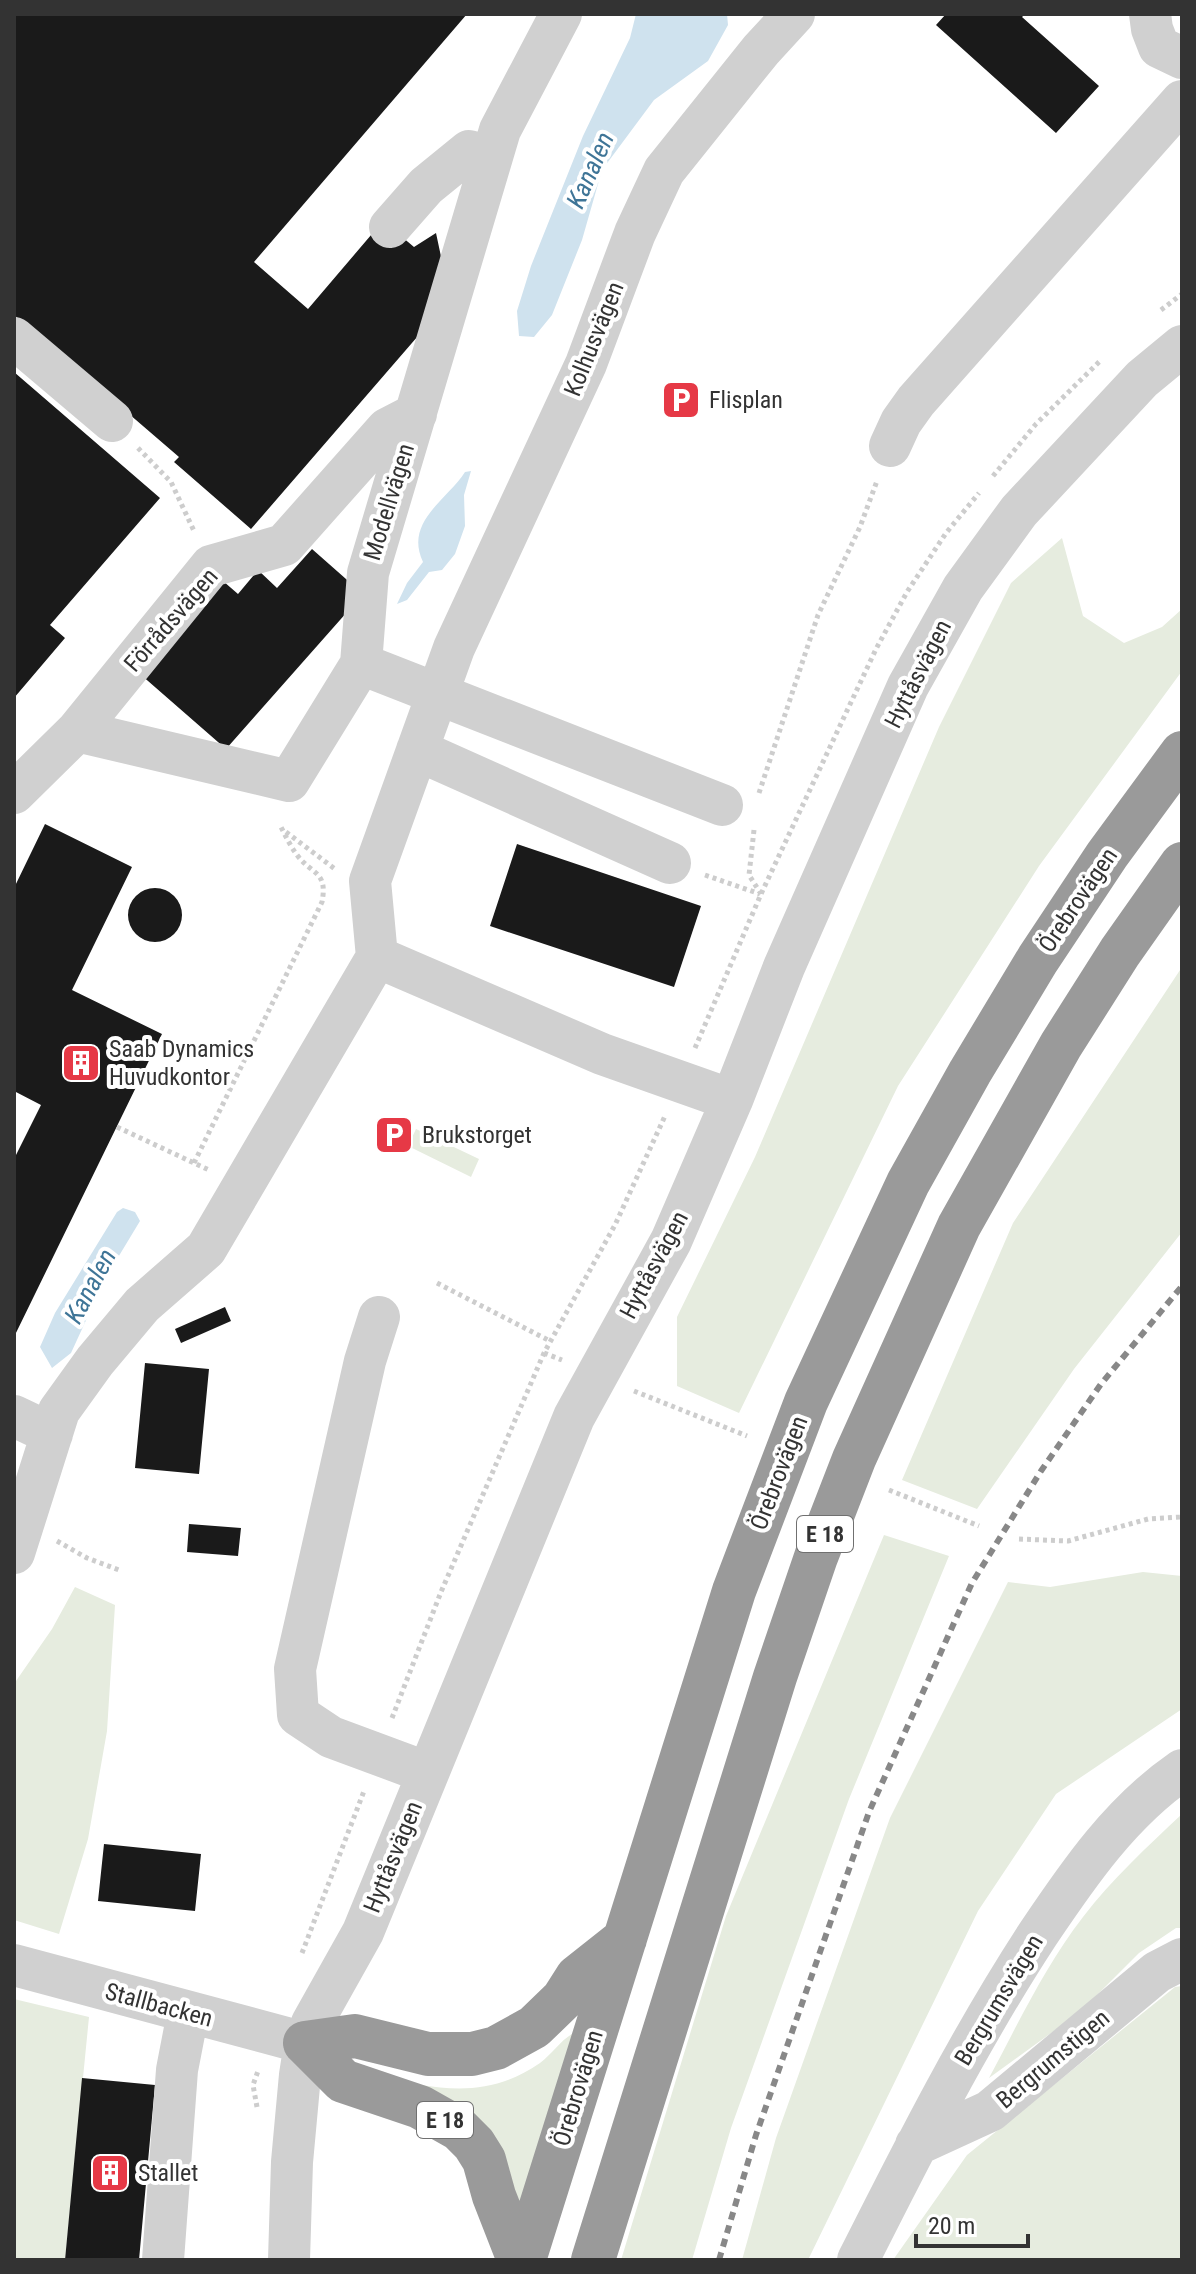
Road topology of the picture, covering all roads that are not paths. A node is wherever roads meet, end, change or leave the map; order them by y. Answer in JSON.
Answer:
{"nodes":[{"id":1,"x":561,"y":14,"type":"edge"},
{"id":2,"x":794,"y":14,"type":"edge"},
{"id":3,"x":1150,"y":14,"type":"edge"},
{"id":4,"x":1182,"y":58,"type":"edge"},
{"id":5,"x":1182,"y":101,"type":"edge"},
{"id":6,"x":492,"y":157,"type":"junction"},
{"id":7,"x":390,"y":227,"type":"dead end"},
{"id":8,"x":14,"y":338,"type":"edge"},
{"id":9,"x":1182,"y":346,"type":"edge"},
{"id":10,"x":416,"y":414,"type":"junction"},
{"id":11,"x":112,"y":421,"type":"dead end"},
{"id":12,"x":890,"y":446,"type":"road end"},
{"id":13,"x":361,"y":664,"type":"junction"},
{"id":14,"x":436,"y":693,"type":"junction"},
{"id":15,"x":77,"y":731,"type":"junction"},
{"id":16,"x":417,"y":750,"type":"junction"},
{"id":17,"x":1182,"y":753,"type":"edge"},
{"id":18,"x":14,"y":793,"type":"edge"},
{"id":19,"x":744,"y":811,"type":"road end"},
{"id":20,"x":670,"y":863,"type":"road end"},
{"id":21,"x":1182,"y":864,"type":"edge"},
{"id":22,"x":377,"y":957,"type":"junction"},
{"id":23,"x":732,"y":1100,"type":"junction"},
{"id":24,"x":379,"y":1317,"type":"dead end"},
{"id":25,"x":14,"y":1416,"type":"edge"},
{"id":26,"x":56,"y":1423,"type":"junction"},
{"id":27,"x":14,"y":1553,"type":"edge"},
{"id":28,"x":1182,"y":1770,"type":"edge"},
{"id":29,"x":428,"y":1773,"type":"junction"},
{"id":30,"x":625,"y":1939,"type":"junction"},
{"id":31,"x":1182,"y":1959,"type":"edge"},
{"id":32,"x":14,"y":1965,"type":"edge"},
{"id":33,"x":188,"y":2013,"type":"junction"},
{"id":34,"x":288,"y":2039,"type":"junction"},
{"id":35,"x":916,"y":2145,"type":"junction"},
{"id":36,"x":163,"y":2260,"type":"edge"},
{"id":37,"x":289,"y":2260,"type":"edge"},
{"id":38,"x":521,"y":2260,"type":"edge"},
{"id":39,"x":593,"y":2260,"type":"edge"},
{"id":40,"x":858,"y":2260,"type":"edge"}],
"edges":[{"from":1,"to":6,"type":"street","name":"Modellvägen"},
{"from":2,"to":14,"type":"street","name":"Kolhusvägen"},
{"from":3,"to":4,"type":"street"},
{"from":5,"to":12,"type":"street"},
{"from":6,"to":7,"type":"street"},
{"from":6,"to":10,"type":"street","name":"Modellvägen"},
{"from":8,"to":11,"type":"street"},
{"from":9,"to":23,"type":"street","name":"Hyttåsvägen"},
{"from":10,"to":13,"type":"street","name":"Modellvägen"},
{"from":10,"to":15,"type":"street","name":"Förrådsvägen"},
{"from":13,"to":14,"type":"street"},
{"from":13,"to":15,"type":"street","name":"Modellvägen"},
{"from":14,"to":16,"type":"street","name":"Kolhusvägen"},
{"from":14,"to":19,"type":"street"},
{"from":15,"to":18,"type":"street","name":"Förrådsvägen"},
{"from":16,"to":20,"type":"street"},
{"from":16,"to":22,"type":"street","name":"Kolhusvägen"},
{"from":17,"to":30,"type":"highway","name":"Örebrovägen","number":"E 18"},
{"from":21,"to":39,"type":"highway","number":"E 18"},
{"from":22,"to":23,"type":"street"},
{"from":22,"to":26,"type":"street"},
{"from":23,"to":29,"type":"street","name":"Hyttåsvägen"},
{"from":24,"to":29,"type":"street"},
{"from":25,"to":26,"type":"street"},
{"from":26,"to":27,"type":"street"},
{"from":28,"to":35,"type":"street","name":"Bergrumsvägen"},
{"from":29,"to":34,"type":"street","name":"Hyttåsvägen"},
{"from":30,"to":34,"type":"highway"},
{"from":30,"to":38,"type":"highway","name":"Örebrovägen","number":"E 18"},
{"from":31,"to":35,"type":"street","name":"Bergrumstigen"},
{"from":32,"to":33,"type":"street","name":"Stallbacken"},
{"from":33,"to":34,"type":"street","name":"Stallbacken"},
{"from":33,"to":36,"type":"street"},
{"from":34,"to":37,"type":"street","name":"Hyttåsvägen"},
{"from":34,"to":38,"type":"highway","number":"E 18"},
{"from":35,"to":40,"type":"street","name":"Bergrumsvägen"}]}
